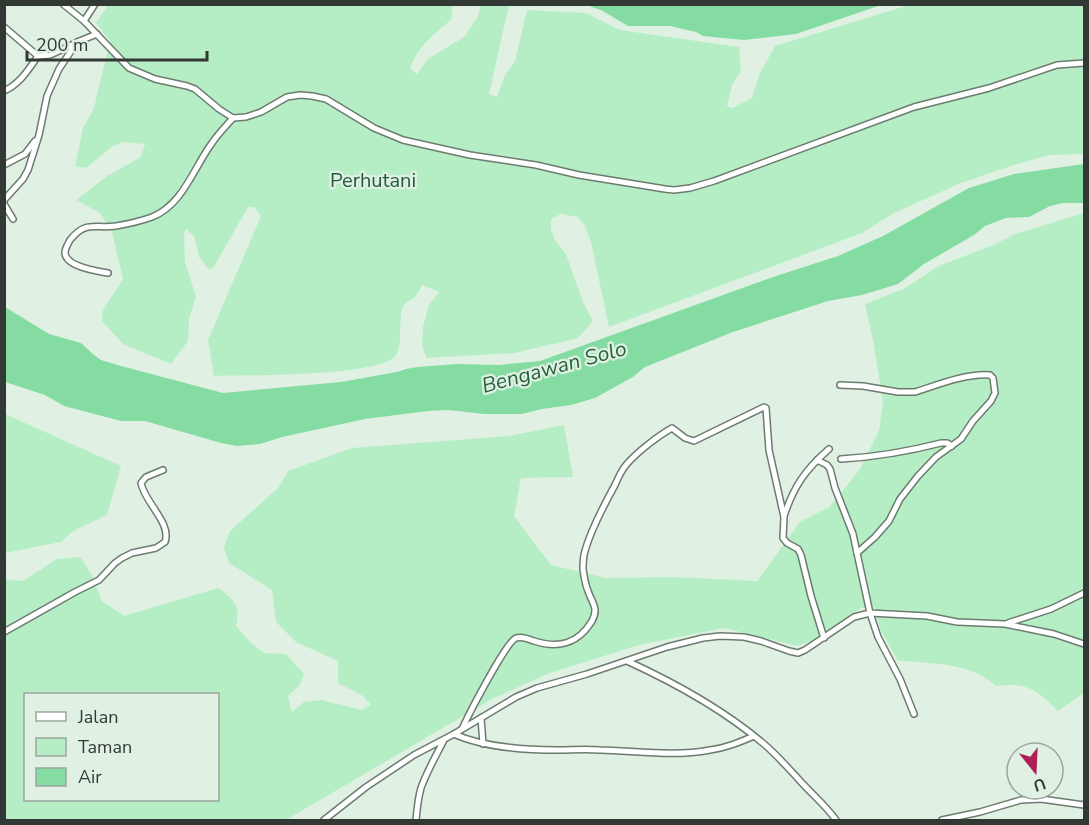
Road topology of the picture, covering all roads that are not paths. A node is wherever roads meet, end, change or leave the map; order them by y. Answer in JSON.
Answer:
{"nodes":[{"id":1,"x":63,"y":4,"type":"edge"},
{"id":2,"x":95,"y":4,"type":"edge"},
{"id":3,"x":84,"y":21,"type":"junction"},
{"id":4,"x":4,"y":27,"type":"edge"},
{"id":5,"x":97,"y":34,"type":"junction"},
{"id":6,"x":77,"y":42,"type":"junction"},
{"id":7,"x":38,"y":56,"type":"junction"},
{"id":8,"x":1084,"y":63,"type":"edge"},
{"id":9,"x":4,"y":91,"type":"edge"},
{"id":10,"x":233,"y":118,"type":"junction"},
{"id":11,"x":39,"y":135,"type":"junction"},
{"id":12,"x":4,"y":165,"type":"edge"},
{"id":13,"x":4,"y":202,"type":"edge"},
{"id":14,"x":13,"y":219,"type":"dead end"},
{"id":15,"x":108,"y":273,"type":"dead end"},
{"id":16,"x":840,"y":385,"type":"dead end"},
{"id":17,"x":952,"y":446,"type":"junction"},
{"id":18,"x":829,"y":449,"type":"dead end"},
{"id":19,"x":841,"y":459,"type":"dead end"},
{"id":20,"x":817,"y":460,"type":"junction"},
{"id":21,"x":163,"y":470,"type":"dead end"},
{"id":22,"x":784,"y":517,"type":"junction"},
{"id":23,"x":857,"y":554,"type":"junction"},
{"id":24,"x":1084,"y":593,"type":"edge"},
{"id":25,"x":870,"y":613,"type":"junction"},
{"id":26,"x":1005,"y":624,"type":"junction"},
{"id":27,"x":4,"y":633,"type":"edge"},
{"id":28,"x":824,"y":638,"type":"junction"},
{"id":29,"x":1084,"y":644,"type":"edge"},
{"id":30,"x":627,"y":660,"type":"junction"},
{"id":31,"x":914,"y":714,"type":"dead end"},
{"id":32,"x":481,"y":718,"type":"junction"},
{"id":33,"x":462,"y":729,"type":"junction"},
{"id":34,"x":454,"y":734,"type":"junction"},
{"id":35,"x":754,"y":736,"type":"junction"},
{"id":36,"x":445,"y":739,"type":"junction"},
{"id":37,"x":483,"y":744,"type":"junction"},
{"id":38,"x":1084,"y":805,"type":"edge"},
{"id":39,"x":324,"y":820,"type":"edge"},
{"id":40,"x":416,"y":820,"type":"edge"},
{"id":41,"x":836,"y":820,"type":"edge"},
{"id":42,"x":942,"y":820,"type":"edge"}],
"edges":[{"from":1,"to":3,"type":"street"},
{"from":2,"to":3,"type":"street"},
{"from":3,"to":5,"type":"street"},
{"from":4,"to":7,"type":"street"},
{"from":5,"to":6,"type":"street"},
{"from":5,"to":10,"type":"street"},
{"from":6,"to":7,"type":"street"},
{"from":6,"to":11,"type":"street"},
{"from":7,"to":9,"type":"street"},
{"from":8,"to":10,"type":"street"},
{"from":10,"to":15,"type":"street"},
{"from":11,"to":12,"type":"street"},
{"from":11,"to":13,"type":"street"},
{"from":13,"to":14,"type":"street"},
{"from":16,"to":17,"type":"street"},
{"from":17,"to":19,"type":"street"},
{"from":17,"to":23,"type":"street"},
{"from":18,"to":20,"type":"street"},
{"from":20,"to":22,"type":"street"},
{"from":20,"to":23,"type":"street"},
{"from":21,"to":27,"type":"street"},
{"from":22,"to":28,"type":"street"},
{"from":22,"to":33,"type":"street"},
{"from":23,"to":25,"type":"street"},
{"from":24,"to":26,"type":"street"},
{"from":25,"to":26,"type":"street"},
{"from":25,"to":28,"type":"street"},
{"from":25,"to":31,"type":"street"},
{"from":26,"to":29,"type":"street"},
{"from":28,"to":30,"type":"street"},
{"from":30,"to":32,"type":"street"},
{"from":30,"to":35,"type":"street"},
{"from":32,"to":33,"type":"street"},
{"from":32,"to":37,"type":"street"},
{"from":33,"to":34,"type":"street"},
{"from":34,"to":36,"type":"street"},
{"from":34,"to":37,"type":"street"},
{"from":35,"to":37,"type":"street"},
{"from":35,"to":41,"type":"street"},
{"from":36,"to":39,"type":"street"},
{"from":36,"to":40,"type":"street"},
{"from":38,"to":42,"type":"street"}]}
